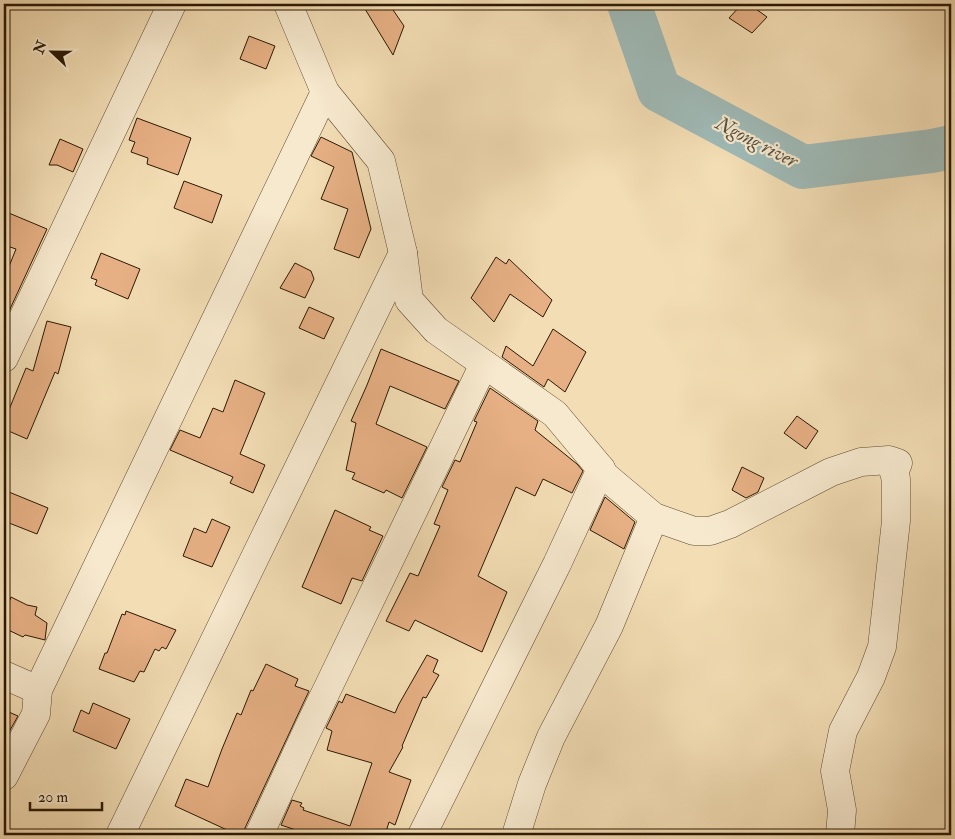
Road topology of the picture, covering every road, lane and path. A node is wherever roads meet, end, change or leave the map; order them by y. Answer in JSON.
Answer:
{"nodes":[{"id":1,"x":172,"y":4,"type":"edge"},
{"id":2,"x":288,"y":4,"type":"edge"},
{"id":3,"x":325,"y":92,"type":"junction"},
{"id":4,"x":403,"y":253,"type":"junction"},
{"id":5,"x":4,"y":358,"type":"edge"},
{"id":6,"x":484,"y":364,"type":"junction"},
{"id":7,"x":601,"y":469,"type":"junction"},
{"id":8,"x":654,"y":517,"type":"junction"},
{"id":9,"x":4,"y":675,"type":"edge"},
{"id":10,"x":38,"y":690,"type":"junction"},
{"id":11,"x":4,"y":776,"type":"edge"},
{"id":12,"x":120,"y":835,"type":"edge"},
{"id":13,"x":258,"y":835,"type":"edge"},
{"id":14,"x":422,"y":835,"type":"edge"},
{"id":15,"x":516,"y":835,"type":"edge"},
{"id":16,"x":840,"y":835,"type":"edge"}],
"edges":[{"from":1,"to":5,"type":"street"},
{"from":2,"to":3,"type":"street"},
{"from":3,"to":4,"type":"street"},
{"from":3,"to":10,"type":"street"},
{"from":4,"to":6,"type":"street"},
{"from":4,"to":12,"type":"street"},
{"from":6,"to":7,"type":"street"},
{"from":6,"to":13,"type":"street"},
{"from":7,"to":8,"type":"street"},
{"from":7,"to":14,"type":"street"},
{"from":8,"to":15,"type":"street"},
{"from":8,"to":16,"type":"street"},
{"from":9,"to":10,"type":"street"},
{"from":10,"to":11,"type":"street"}]}
